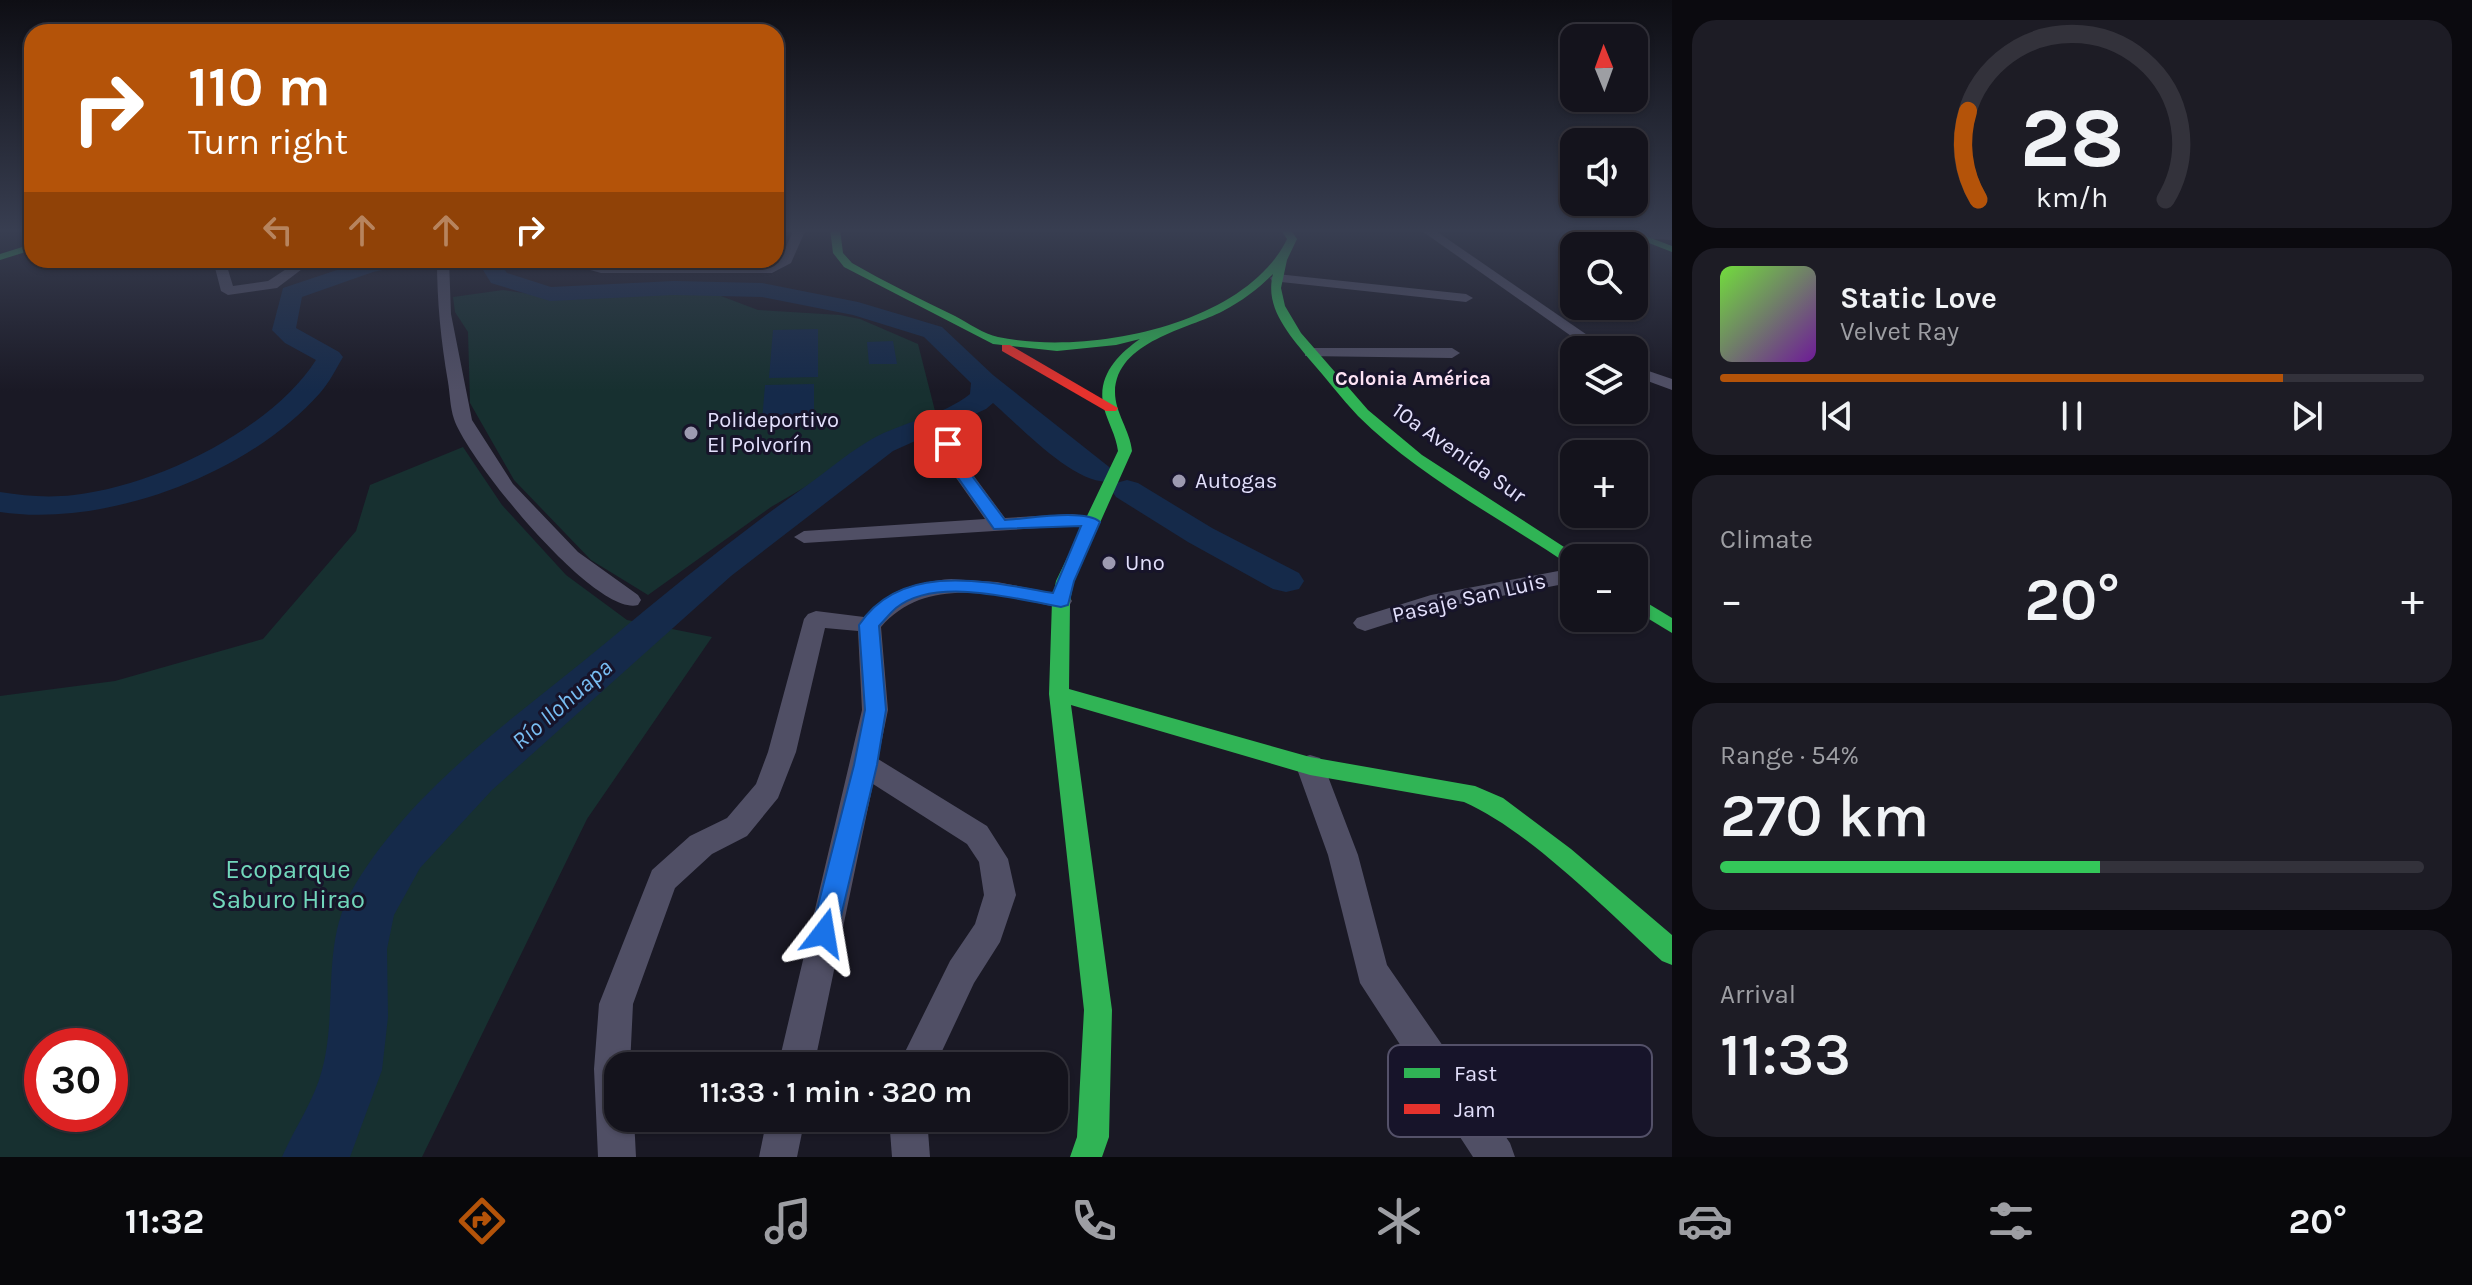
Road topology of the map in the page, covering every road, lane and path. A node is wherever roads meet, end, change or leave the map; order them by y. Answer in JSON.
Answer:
{"nodes":[{"id":1,"x":226,"y":283,"type":"edge"},
{"id":2,"x":275,"y":283,"type":"edge"},
{"id":3,"x":443,"y":283,"type":"edge"},
{"id":4,"x":883,"y":283,"type":"edge"},
{"id":5,"x":1259,"y":283,"type":"edge"},
{"id":6,"x":1278,"y":283,"type":"edge"},
{"id":7,"x":1369,"y":283,"type":"edge"},
{"id":8,"x":1504,"y":283,"type":"edge"},
{"id":9,"x":1466,"y":298,"type":"dead end"},
{"id":10,"x":1218,"y":309,"type":"junction"},
{"id":11,"x":1162,"y":330,"type":"junction"},
{"id":12,"x":1296,"y":335,"type":"junction"},
{"id":13,"x":1581,"y":336,"type":"edge"},
{"id":14,"x":993,"y":340,"type":"junction"},
{"id":15,"x":1034,"y":346,"type":"junction"},
{"id":16,"x":1014,"y":353,"type":"junction"},
{"id":17,"x":1310,"y":353,"type":"junction"},
{"id":18,"x":1452,"y":353,"type":"dead end"},
{"id":19,"x":1648,"y":376,"type":"edge"},
{"id":20,"x":1672,"y":385,"type":"edge"},
{"id":21,"x":1109,"y":401,"type":"junction"},
{"id":22,"x":948,"y":444,"type":"dead end"},
{"id":23,"x":1091,"y":522,"type":"junction"},
{"id":24,"x":1000,"y":526,"type":"junction"},
{"id":25,"x":804,"y":537,"type":"dead end"},
{"id":26,"x":1560,"y":551,"type":"edge"},
{"id":27,"x":1560,"y":578,"type":"edge"},
{"id":28,"x":630,"y":600,"type":"dead end"},
{"id":29,"x":1061,"y":601,"type":"junction"},
{"id":30,"x":1648,"y":611,"type":"edge"},
{"id":31,"x":1365,"y":623,"type":"dead end"},
{"id":32,"x":869,"y":625,"type":"junction"},
{"id":33,"x":1672,"y":627,"type":"edge"},
{"id":34,"x":1059,"y":694,"type":"junction"},
{"id":35,"x":865,"y":765,"type":"junction"},
{"id":36,"x":1310,"y":766,"type":"junction"},
{"id":37,"x":1672,"y":952,"type":"edge"},
{"id":38,"x":1421,"y":1045,"type":"edge"},
{"id":39,"x":799,"y":1052,"type":"edge"},
{"id":40,"x":923,"y":1052,"type":"edge"},
{"id":41,"x":783,"y":1132,"type":"edge"},
{"id":42,"x":909,"y":1132,"type":"edge"},
{"id":43,"x":1483,"y":1137,"type":"edge"},
{"id":44,"x":617,"y":1157,"type":"edge"},
{"id":45,"x":778,"y":1157,"type":"edge"},
{"id":46,"x":911,"y":1157,"type":"edge"},
{"id":47,"x":1086,"y":1157,"type":"edge"},
{"id":48,"x":1496,"y":1157,"type":"edge"}],
"edges":[{"from":1,"to":2,"type":"street"},
{"from":3,"to":28,"type":"street"},
{"from":4,"to":14,"type":"main road"},
{"from":5,"to":10,"type":"main road"},
{"from":6,"to":12,"type":"main road","name":"10a Avenida Sur"},
{"from":7,"to":9,"type":"street"},
{"from":8,"to":13,"type":"street"},
{"from":10,"to":11,"type":"main road"},
{"from":10,"to":12,"type":"main road","name":"10a Avenida Sur"},
{"from":11,"to":15,"type":"main road"},
{"from":11,"to":21,"type":"main road"},
{"from":12,"to":17,"type":"main road","name":"10a Avenida Sur"},
{"from":14,"to":15,"type":"main road"},
{"from":14,"to":16,"type":"main road"},
{"from":15,"to":16,"type":"main road"},
{"from":15,"to":21,"type":"main road"},
{"from":16,"to":21,"type":"main road"},
{"from":17,"to":18,"type":"street"},
{"from":17,"to":26,"type":"main road","name":"10a Avenida Sur"},
{"from":19,"to":20,"type":"street"},
{"from":21,"to":23,"type":"main road"},
{"from":22,"to":24,"type":"street"},
{"from":23,"to":24,"type":"street"},
{"from":23,"to":29,"type":"main road"},
{"from":24,"to":25,"type":"street"},
{"from":27,"to":31,"type":"street","name":"Pasaje San Luis"},
{"from":29,"to":32,"type":"street"},
{"from":29,"to":34,"type":"main road"},
{"from":30,"to":33,"type":"main road"},
{"from":32,"to":35,"type":"street"},
{"from":32,"to":44,"type":"street"},
{"from":34,"to":36,"type":"main road"},
{"from":34,"to":47,"type":"main road"},
{"from":35,"to":39,"type":"street"},
{"from":35,"to":40,"type":"street"},
{"from":36,"to":37,"type":"main road"},
{"from":36,"to":38,"type":"street"},
{"from":41,"to":45,"type":"street"},
{"from":42,"to":46,"type":"street"},
{"from":43,"to":48,"type":"street"}]}
